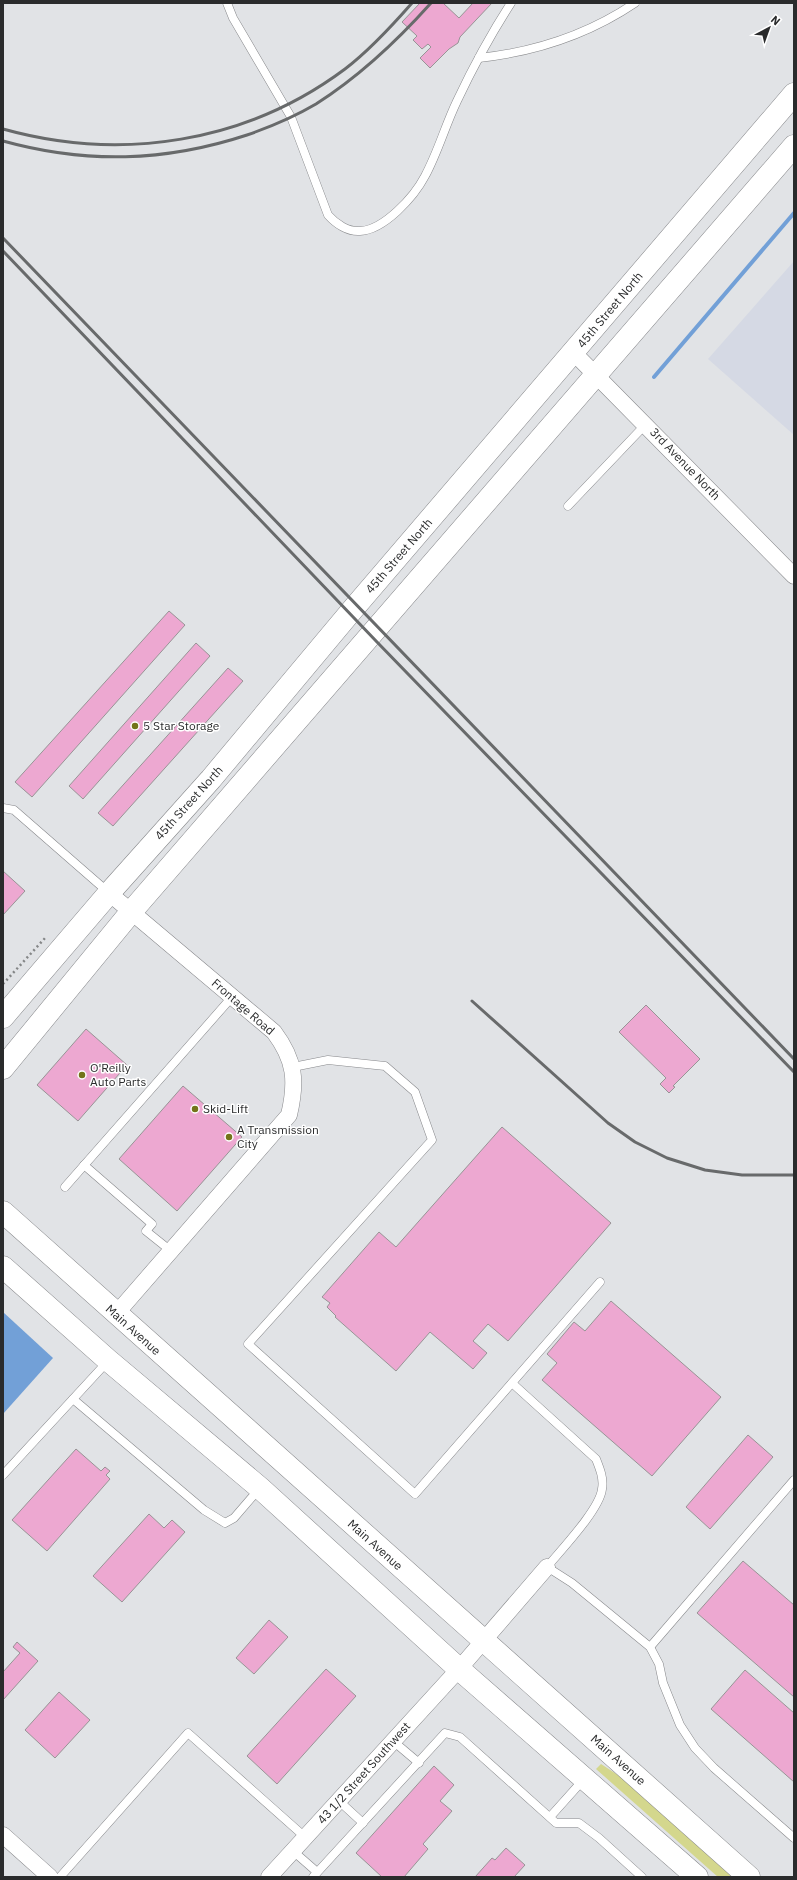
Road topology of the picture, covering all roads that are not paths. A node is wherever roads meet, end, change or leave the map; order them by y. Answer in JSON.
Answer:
{"nodes":[{"id":1,"x":228,"y":3,"type":"edge"},
{"id":2,"x":511,"y":3,"type":"edge"},
{"id":3,"x":635,"y":3,"type":"edge"},
{"id":4,"x":480,"y":58,"type":"junction"},
{"id":5,"x":794,"y":94,"type":"edge"},
{"id":6,"x":794,"y":146,"type":"edge"},
{"id":7,"x":574,"y":353,"type":"junction"},
{"id":8,"x":596,"y":374,"type":"junction"},
{"id":9,"x":646,"y":424,"type":"junction"},
{"id":10,"x":568,"y":506,"type":"dead end"},
{"id":11,"x":794,"y":576,"type":"edge"},
{"id":12,"x":3,"y":808,"type":"edge"},
{"id":13,"x":109,"y":893,"type":"junction"},
{"id":14,"x":132,"y":912,"type":"junction"},
{"id":15,"x":232,"y":997,"type":"junction"},
{"id":16,"x":3,"y":1017,"type":"edge"},
{"id":17,"x":293,"y":1067,"type":"junction"},
{"id":18,"x":3,"y":1068,"type":"edge"},
{"id":19,"x":84,"y":1165,"type":"junction"},
{"id":20,"x":65,"y":1187,"type":"dead end"},
{"id":21,"x":3,"y":1212,"type":"edge"},
{"id":22,"x":171,"y":1251,"type":"junction"},
{"id":23,"x":3,"y":1267,"type":"edge"},
{"id":24,"x":600,"y":1282,"type":"dead end"},
{"id":25,"x":116,"y":1314,"type":"junction"},
{"id":26,"x":109,"y":1361,"type":"junction"},
{"id":27,"x":512,"y":1383,"type":"junction"},
{"id":28,"x":73,"y":1399,"type":"junction"},
{"id":29,"x":3,"y":1475,"type":"edge"},
{"id":30,"x":794,"y":1480,"type":"edge"},
{"id":31,"x":260,"y":1488,"type":"junction"},
{"id":32,"x":547,"y":1567,"type":"junction"},
{"id":33,"x":484,"y":1641,"type":"junction"},
{"id":34,"x":650,"y":1647,"type":"junction"},
{"id":35,"x":459,"y":1669,"type":"junction"},
{"id":36,"x":393,"y":1741,"type":"junction"},
{"id":37,"x":418,"y":1763,"type":"junction"},
{"id":38,"x":585,"y":1778,"type":"junction"},
{"id":39,"x":339,"y":1801,"type":"junction"},
{"id":40,"x":550,"y":1817,"type":"junction"},
{"id":41,"x":363,"y":1823,"type":"junction"},
{"id":42,"x":3,"y":1835,"type":"edge"},
{"id":43,"x":305,"y":1837,"type":"junction"},
{"id":44,"x":794,"y":1838,"type":"edge"},
{"id":45,"x":293,"y":1851,"type":"junction"},
{"id":46,"x":315,"y":1875,"type":"edge"},
{"id":47,"x":50,"y":1877,"type":"edge"},
{"id":48,"x":60,"y":1877,"type":"edge"},
{"id":49,"x":269,"y":1877,"type":"edge"},
{"id":50,"x":642,"y":1877,"type":"edge"},
{"id":51,"x":697,"y":1877,"type":"edge"},
{"id":52,"x":749,"y":1877,"type":"edge"}],
"edges":[{"from":1,"to":4,"type":"lane"},
{"from":2,"to":4,"type":"lane"},
{"from":3,"to":4,"type":"lane"},
{"from":5,"to":7,"type":"main road","name":"45th Street North"},
{"from":6,"to":8,"type":"main road"},
{"from":7,"to":8,"type":"street","name":"3rd Avenue North"},
{"from":7,"to":13,"type":"main road","name":"45th Street North"},
{"from":8,"to":9,"type":"street","name":"3rd Avenue North"},
{"from":8,"to":14,"type":"main road"},
{"from":9,"to":10,"type":"lane"},
{"from":9,"to":11,"type":"street","name":"3rd Avenue North"},
{"from":12,"to":13,"type":"lane"},
{"from":13,"to":14,"type":"street","name":"Frontage Road"},
{"from":13,"to":16,"type":"main road","name":"45th Street North"},
{"from":14,"to":15,"type":"street","name":"Frontage Road"},
{"from":14,"to":18,"type":"main road"},
{"from":15,"to":17,"type":"street","name":"Frontage Road"},
{"from":15,"to":19,"type":"lane"},
{"from":17,"to":22,"type":"street","name":"Frontage Road"},
{"from":17,"to":27,"type":"lane"},
{"from":19,"to":20,"type":"lane"},
{"from":19,"to":22,"type":"lane"},
{"from":21,"to":25,"type":"main road","name":"Main Avenue"},
{"from":22,"to":25,"type":"street","name":"Frontage Road"},
{"from":23,"to":26,"type":"main road"},
{"from":24,"to":27,"type":"lane"},
{"from":25,"to":33,"type":"main road","name":"Main Avenue"},
{"from":26,"to":28,"type":"lane"},
{"from":26,"to":31,"type":"main road"},
{"from":27,"to":32,"type":"lane"},
{"from":28,"to":29,"type":"lane"},
{"from":28,"to":31,"type":"lane"},
{"from":30,"to":34,"type":"lane"},
{"from":31,"to":35,"type":"main road"},
{"from":32,"to":33,"type":"street","name":"43 1/2 Street Southwest"},
{"from":32,"to":34,"type":"lane"},
{"from":33,"to":35,"type":"street","name":"43 1/2 Street Southwest"},
{"from":33,"to":52,"type":"main road","name":"Main Avenue"},
{"from":34,"to":44,"type":"lane"},
{"from":35,"to":36,"type":"street","name":"43 1/2 Street Southwest"},
{"from":35,"to":38,"type":"main road"},
{"from":36,"to":37,"type":"lane"},
{"from":36,"to":39,"type":"street","name":"43 1/2 Street Southwest"},
{"from":37,"to":40,"type":"lane"},
{"from":37,"to":41,"type":"lane"},
{"from":38,"to":40,"type":"lane"},
{"from":38,"to":51,"type":"main road"},
{"from":39,"to":41,"type":"lane"},
{"from":39,"to":43,"type":"street","name":"43 1/2 Street Southwest"},
{"from":40,"to":50,"type":"lane"},
{"from":41,"to":46,"type":"lane"},
{"from":42,"to":47,"type":"street"},
{"from":43,"to":45,"type":"street","name":"43 1/2 Street Southwest"},
{"from":43,"to":48,"type":"lane"},
{"from":45,"to":46,"type":"lane"},
{"from":45,"to":49,"type":"street","name":"43 1/2 Street Southwest"}]}
